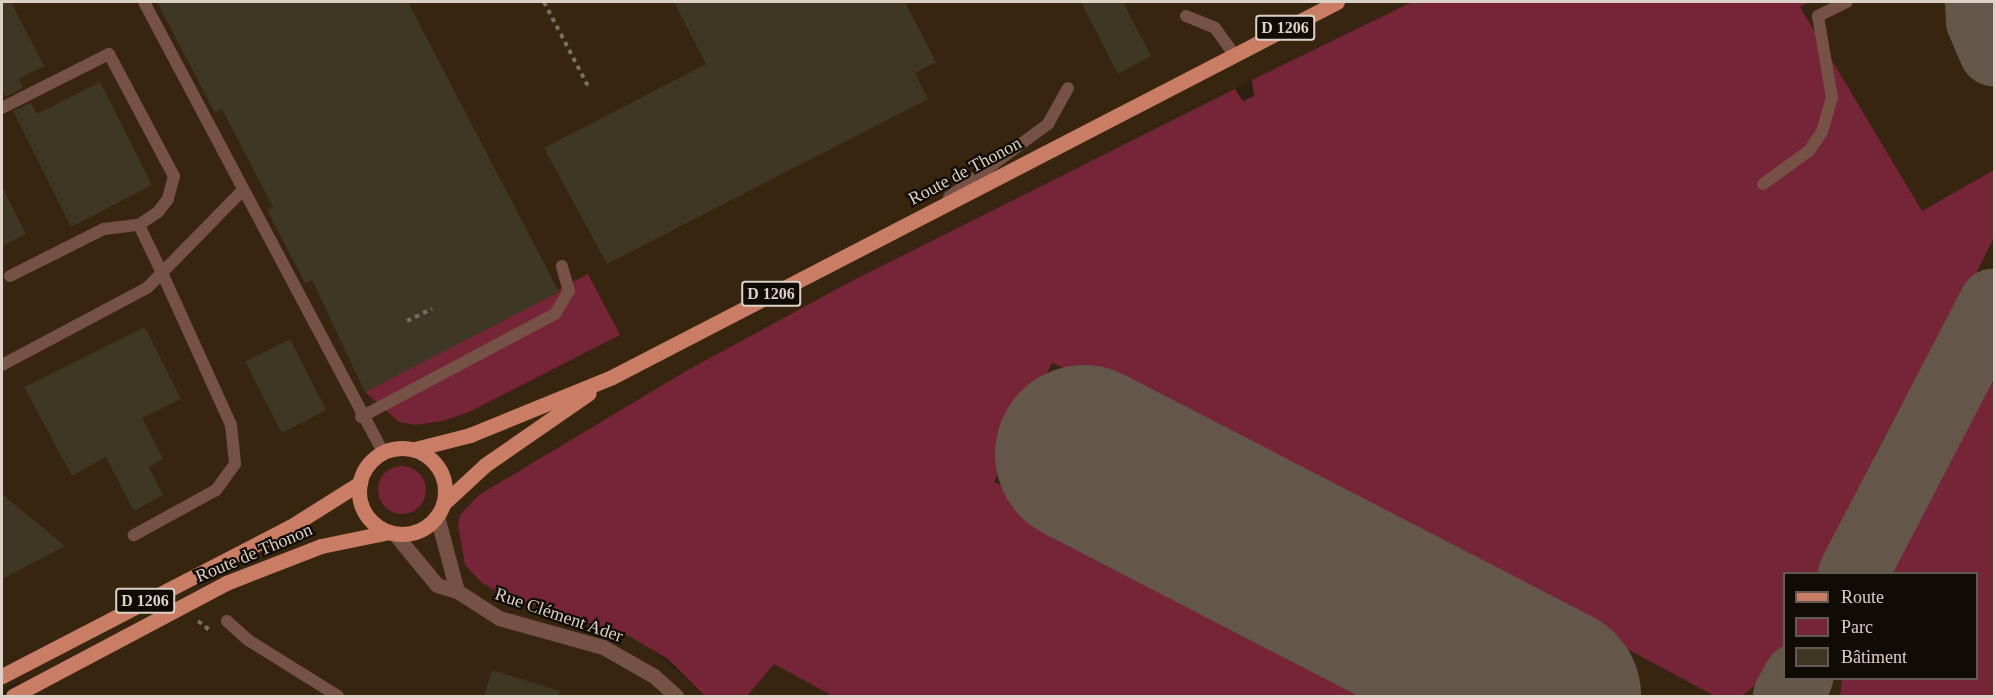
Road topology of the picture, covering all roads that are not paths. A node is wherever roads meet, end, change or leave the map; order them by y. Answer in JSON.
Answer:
{"nodes":[{"id":1,"x":144,"y":2,"type":"edge"},
{"id":2,"x":1337,"y":2,"type":"edge"},
{"id":3,"x":1847,"y":2,"type":"edge"},
{"id":4,"x":1186,"y":16,"type":"dead end"},
{"id":5,"x":1234,"y":54,"type":"junction"},
{"id":6,"x":1068,"y":88,"type":"dead end"},
{"id":7,"x":2,"y":108,"type":"edge"},
{"id":8,"x":1763,"y":184,"type":"dead end"},
{"id":9,"x":243,"y":190,"type":"junction"},
{"id":10,"x":930,"y":211,"type":"junction"},
{"id":11,"x":139,"y":225,"type":"junction"},
{"id":12,"x":562,"y":266,"type":"dead end"},
{"id":13,"x":163,"y":275,"type":"junction"},
{"id":14,"x":10,"y":276,"type":"dead end"},
{"id":15,"x":2,"y":365,"type":"edge"},
{"id":16,"x":612,"y":377,"type":"junction"},
{"id":17,"x":361,"y":417,"type":"junction"},
{"id":18,"x":415,"y":449,"type":"junction"},
{"id":19,"x":383,"y":452,"type":"junction"},
{"id":20,"x":360,"y":483,"type":"junction"},
{"id":21,"x":440,"y":510,"type":"junction"},
{"id":22,"x":391,"y":533,"type":"junction"},
{"id":23,"x":134,"y":535,"type":"dead end"},
{"id":24,"x":457,"y":591,"type":"junction"},
{"id":25,"x":227,"y":621,"type":"dead end"},
{"id":26,"x":2,"y":676,"type":"edge"},
{"id":27,"x":18,"y":695,"type":"edge"},
{"id":28,"x":338,"y":696,"type":"edge"},
{"id":29,"x":676,"y":696,"type":"edge"}],
"edges":[{"from":1,"to":9,"type":"lane"},
{"from":2,"to":5,"type":"main road","name":"Route de Thonon","number":"D 1206"},
{"from":3,"to":8,"type":"lane"},
{"from":4,"to":5,"type":"lane"},
{"from":5,"to":10,"type":"main road","name":"Route de Thonon","number":"D 1206"},
{"from":6,"to":10,"type":"lane"},
{"from":7,"to":11,"type":"lane"},
{"from":9,"to":13,"type":"lane"},
{"from":9,"to":17,"type":"lane"},
{"from":10,"to":16,"type":"main road","name":"Route de Thonon","number":"D 1206"},
{"from":11,"to":13,"type":"lane"},
{"from":11,"to":14,"type":"lane"},
{"from":12,"to":17,"type":"lane"},
{"from":13,"to":15,"type":"lane"},
{"from":13,"to":23,"type":"lane"},
{"from":16,"to":18,"type":"main road","name":"Route de Thonon","number":"D 1206"},
{"from":16,"to":21,"type":"main road","name":"Route de Thonon","number":"D 1206"},
{"from":17,"to":19,"type":"lane"},
{"from":18,"to":19,"type":"main road"},
{"from":18,"to":21,"type":"main road"},
{"from":19,"to":20,"type":"main road"},
{"from":20,"to":22,"type":"main road"},
{"from":20,"to":26,"type":"main road","name":"Route de Thonon","number":"D 1206"},
{"from":21,"to":22,"type":"main road"},
{"from":21,"to":24,"type":"street"},
{"from":22,"to":24,"type":"street","name":"Rue Clément Ader"},
{"from":22,"to":27,"type":"main road","name":"Route de Thonon","number":"D 1206"},
{"from":24,"to":29,"type":"street","name":"Rue Clément Ader"},
{"from":25,"to":28,"type":"lane"}]}
